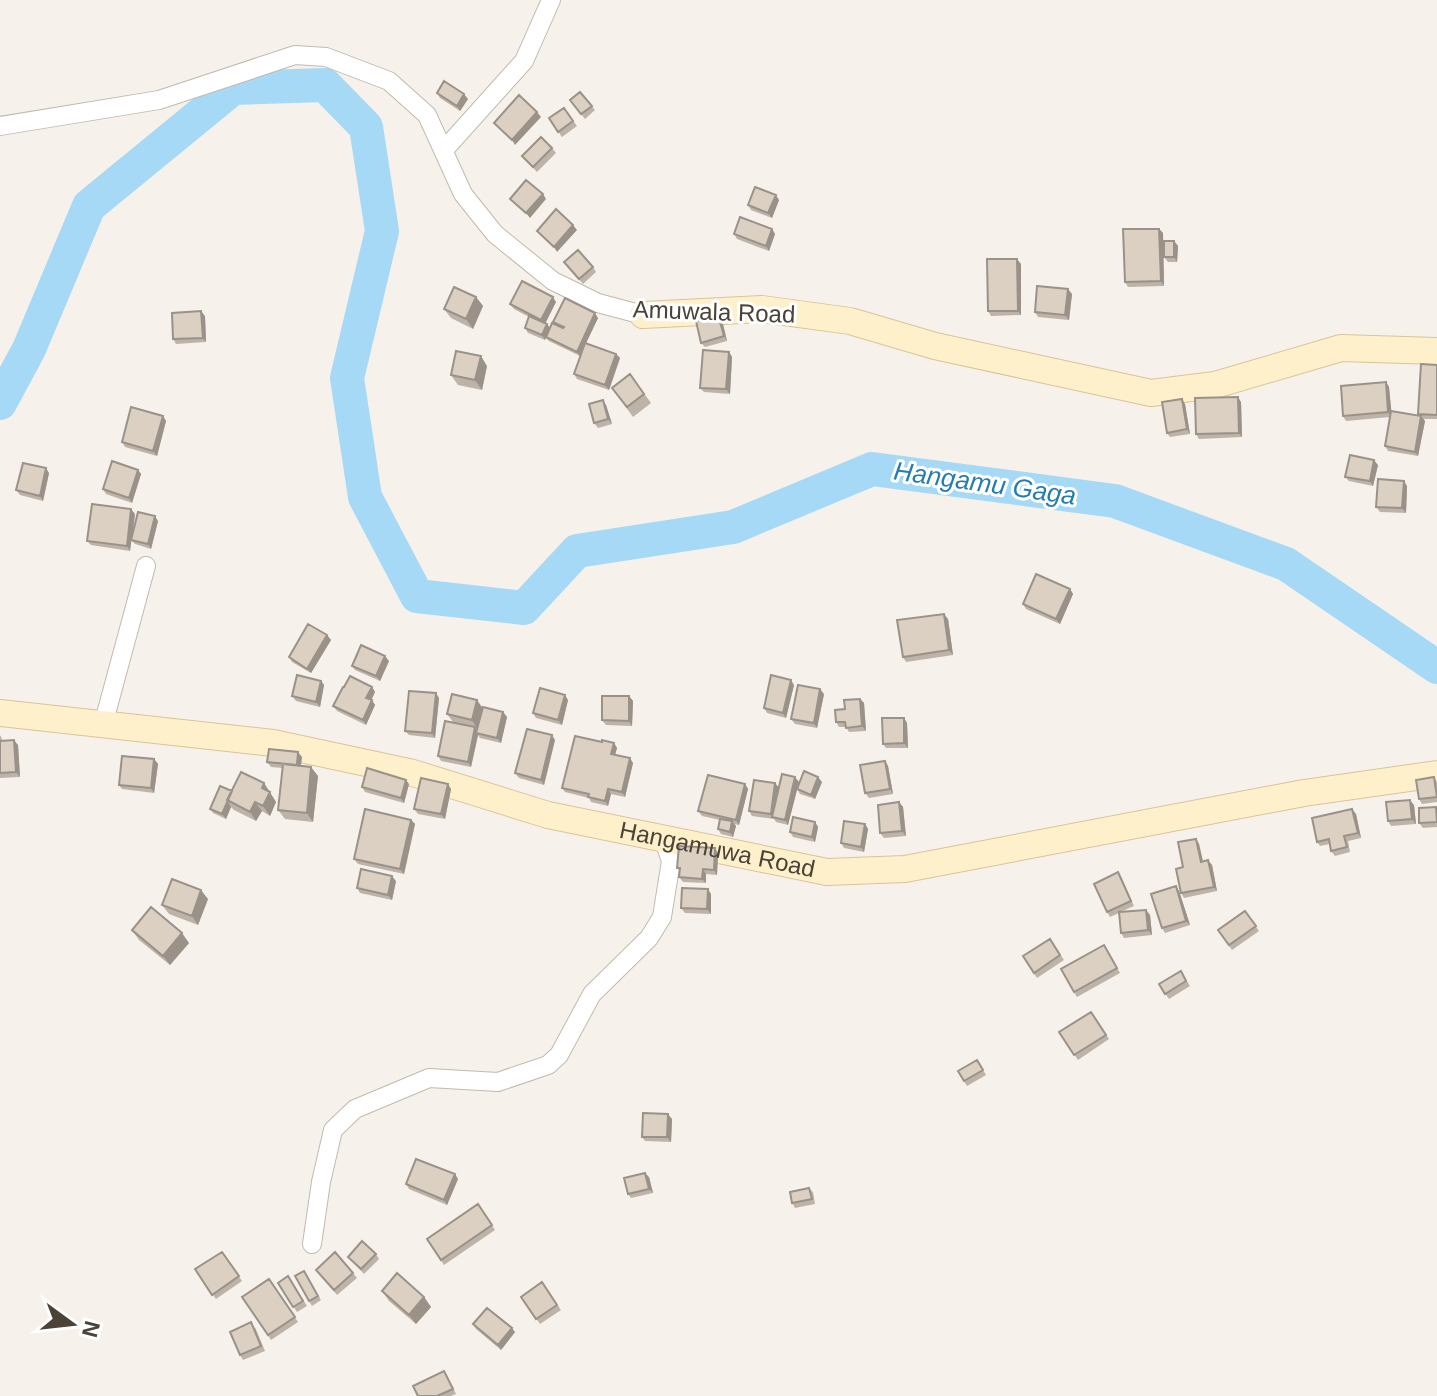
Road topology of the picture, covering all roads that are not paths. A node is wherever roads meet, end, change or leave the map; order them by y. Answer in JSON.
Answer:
{"nodes":[{"id":1,"x":551,"y":0,"type":"edge"},
{"id":2,"x":0,"y":126,"type":"edge"},
{"id":3,"x":444,"y":150,"type":"junction"},
{"id":4,"x":643,"y":315,"type":"joint"},
{"id":5,"x":1437,"y":351,"type":"edge"},
{"id":6,"x":146,"y":566,"type":"dead end"},
{"id":7,"x":0,"y":713,"type":"edge"},
{"id":8,"x":103,"y":725,"type":"junction"},
{"id":9,"x":1437,"y":774,"type":"edge"},
{"id":10,"x":663,"y":838,"type":"junction"},
{"id":11,"x":312,"y":1244,"type":"dead end"}],
"edges":[{"from":1,"to":3,"type":"street"},
{"from":2,"to":3,"type":"street","name":"Amuwala Road"},
{"from":3,"to":4,"type":"street","name":"Amuwala Road"},
{"from":4,"to":5,"type":"street","name":"Amuwala Road"},
{"from":6,"to":8,"type":"street"},
{"from":7,"to":8,"type":"street","name":"Hangamuwa Road"},
{"from":8,"to":10,"type":"street","name":"Hangamuwa Road"},
{"from":9,"to":10,"type":"street","name":"Hangamuwa Road"},
{"from":10,"to":11,"type":"street"}]}
